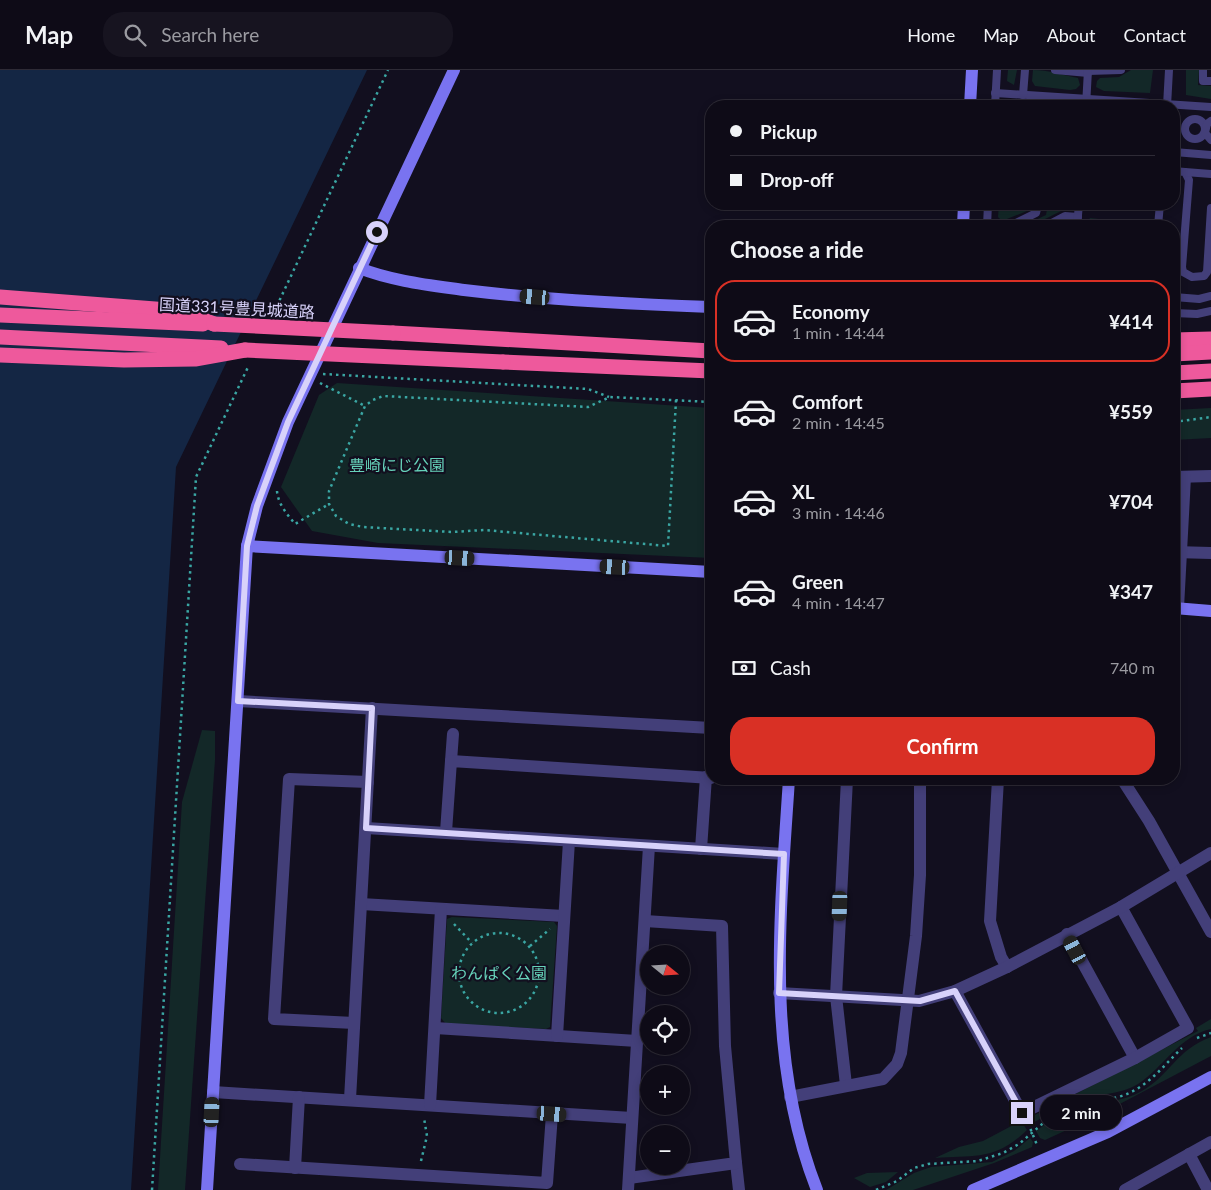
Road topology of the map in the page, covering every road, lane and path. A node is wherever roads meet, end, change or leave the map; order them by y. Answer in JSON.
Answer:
{"nodes":[{"id":1,"x":388,"y":70,"type":"edge"},
{"id":2,"x":454,"y":70,"type":"edge"},
{"id":3,"x":972,"y":70,"type":"edge"},
{"id":4,"x":997,"y":70,"type":"edge"},
{"id":5,"x":1025,"y":70,"type":"edge"},
{"id":6,"x":1055,"y":70,"type":"edge"},
{"id":7,"x":1120,"y":70,"type":"edge"},
{"id":8,"x":1169,"y":70,"type":"edge"},
{"id":9,"x":1203,"y":70,"type":"edge"},
{"id":10,"x":1088,"y":71,"type":"edge"},
{"id":11,"x":1211,"y":81,"type":"edge"},
{"id":12,"x":995,"y":93,"type":"junction"},
{"id":13,"x":1023,"y":95,"type":"junction"},
{"id":14,"x":970,"y":100,"type":"edge"},
{"id":15,"x":994,"y":100,"type":"edge"},
{"id":16,"x":1062,"y":100,"type":"edge"},
{"id":17,"x":1086,"y":100,"type":"edge"},
{"id":18,"x":1167,"y":100,"type":"edge"},
{"id":19,"x":1180,"y":107,"type":"edge"},
{"id":20,"x":1211,"y":108,"type":"edge"},
{"id":21,"x":1211,"y":121,"type":"edge"},
{"id":22,"x":1205,"y":128,"type":"junction"},
{"id":23,"x":1195,"y":139,"type":"junction"},
{"id":24,"x":1211,"y":140,"type":"edge"},
{"id":25,"x":1180,"y":153,"type":"edge"},
{"id":26,"x":1194,"y":154,"type":"junction"},
{"id":27,"x":1211,"y":155,"type":"edge"},
{"id":28,"x":1180,"y":172,"type":"edge"},
{"id":29,"x":1185,"y":172,"type":"junction"},
{"id":30,"x":1211,"y":174,"type":"edge"},
{"id":31,"x":1211,"y":208,"type":"edge"},
{"id":32,"x":1037,"y":210,"type":"edge"},
{"id":33,"x":1078,"y":210,"type":"edge"},
{"id":34,"x":1078,"y":216,"type":"junction"},
{"id":35,"x":1023,"y":220,"type":"edge"},
{"id":36,"x":1057,"y":220,"type":"edge"},
{"id":37,"x":1078,"y":220,"type":"edge"},
{"id":38,"x":1180,"y":259,"type":"edge"},
{"id":39,"x":1183,"y":259,"type":"junction"},
{"id":40,"x":359,"y":268,"type":"junction"},
{"id":41,"x":1211,"y":296,"type":"edge"},
{"id":42,"x":0,"y":297,"type":"edge"},
{"id":43,"x":1180,"y":297,"type":"edge"},
{"id":44,"x":705,"y":307,"type":"edge"},
{"id":45,"x":1211,"y":311,"type":"edge"},
{"id":46,"x":1180,"y":313,"type":"edge"},
{"id":47,"x":0,"y":314,"type":"edge"},
{"id":48,"x":271,"y":318,"type":"dead end"},
{"id":49,"x":214,"y":324,"type":"junction"},
{"id":50,"x":0,"y":337,"type":"edge"},
{"id":51,"x":1211,"y":339,"type":"edge"},
{"id":52,"x":1180,"y":340,"type":"edge"},
{"id":53,"x":705,"y":351,"type":"edge"},
{"id":54,"x":1211,"y":352,"type":"edge"},
{"id":55,"x":1180,"y":354,"type":"edge"},
{"id":56,"x":0,"y":355,"type":"edge"},
{"id":57,"x":248,"y":356,"type":"junction"},
{"id":58,"x":705,"y":371,"type":"edge"},
{"id":59,"x":1211,"y":371,"type":"edge"},
{"id":60,"x":1180,"y":373,"type":"edge"},
{"id":61,"x":318,"y":382,"type":"junction"},
{"id":62,"x":314,"y":389,"type":"dead end"},
{"id":63,"x":1211,"y":390,"type":"edge"},
{"id":64,"x":1180,"y":391,"type":"edge"},
{"id":65,"x":610,"y":397,"type":"junction"},
{"id":66,"x":676,"y":400,"type":"junction"},
{"id":67,"x":705,"y":402,"type":"edge"},
{"id":68,"x":365,"y":406,"type":"junction"},
{"id":69,"x":1211,"y":417,"type":"edge"},
{"id":70,"x":1180,"y":421,"type":"edge"},
{"id":71,"x":1211,"y":476,"type":"edge"},
{"id":72,"x":1180,"y":477,"type":"edge"},
{"id":73,"x":276,"y":484,"type":"dead end"},
{"id":74,"x":329,"y":504,"type":"junction"},
{"id":75,"x":247,"y":546,"type":"junction"},
{"id":76,"x":1180,"y":553,"type":"edge"},
{"id":77,"x":1211,"y":553,"type":"edge"},
{"id":78,"x":705,"y":572,"type":"edge"},
{"id":79,"x":1180,"y":608,"type":"edge"},
{"id":80,"x":1211,"y":611,"type":"edge"},
{"id":81,"x":238,"y":701,"type":"junction"},
{"id":82,"x":372,"y":708,"type":"junction"},
{"id":83,"x":705,"y":728,"type":"edge"},
{"id":84,"x":453,"y":734,"type":"dead end"},
{"id":85,"x":451,"y":761,"type":"junction"},
{"id":86,"x":705,"y":778,"type":"edge"},
{"id":87,"x":368,"y":782,"type":"junction"},
{"id":88,"x":708,"y":785,"type":"edge"},
{"id":89,"x":789,"y":785,"type":"edge"},
{"id":90,"x":847,"y":785,"type":"edge"},
{"id":91,"x":920,"y":785,"type":"edge"},
{"id":92,"x":998,"y":785,"type":"edge"},
{"id":93,"x":1126,"y":785,"type":"edge"},
{"id":94,"x":366,"y":828,"type":"junction"},
{"id":95,"x":446,"y":832,"type":"junction"},
{"id":96,"x":569,"y":841,"type":"junction"},
{"id":97,"x":650,"y":846,"type":"junction"},
{"id":98,"x":701,"y":849,"type":"junction"},
{"id":99,"x":1211,"y":853,"type":"edge"},
{"id":100,"x":784,"y":854,"type":"junction"},
{"id":101,"x":1178,"y":872,"type":"junction"},
{"id":102,"x":362,"y":904,"type":"junction"},
{"id":103,"x":1121,"y":907,"type":"junction"},
{"id":104,"x":441,"y":909,"type":"junction"},
{"id":105,"x":564,"y":916,"type":"junction"},
{"id":106,"x":645,"y":921,"type":"junction"},
{"id":107,"x":1211,"y":932,"type":"edge"},
{"id":108,"x":1067,"y":934,"type":"junction"},
{"id":109,"x":472,"y":943,"type":"junction"},
{"id":110,"x":530,"y":946,"type":"junction"},
{"id":111,"x":1007,"y":967,"type":"junction"},
{"id":112,"x":955,"y":991,"type":"junction"},
{"id":113,"x":779,"y":993,"type":"junction"},
{"id":114,"x":836,"y":996,"type":"junction"},
{"id":115,"x":907,"y":1000,"type":"junction"},
{"id":116,"x":354,"y":1023,"type":"junction"},
{"id":117,"x":435,"y":1028,"type":"junction"},
{"id":118,"x":1211,"y":1033,"type":"edge"},
{"id":119,"x":557,"y":1036,"type":"junction"},
{"id":120,"x":1193,"y":1040,"type":"dead end"},
{"id":121,"x":637,"y":1042,"type":"junction"},
{"id":122,"x":1187,"y":1044,"type":"dead end"},
{"id":123,"x":1135,"y":1058,"type":"junction"},
{"id":124,"x":1211,"y":1077,"type":"edge"},
{"id":125,"x":846,"y":1085,"type":"junction"},
{"id":126,"x":213,"y":1092,"type":"junction"},
{"id":127,"x":299,"y":1097,"type":"junction"},
{"id":128,"x":790,"y":1097,"type":"junction"},
{"id":129,"x":350,"y":1099,"type":"junction"},
{"id":130,"x":430,"y":1105,"type":"junction"},
{"id":131,"x":1022,"y":1113,"type":"junction"},
{"id":132,"x":552,"y":1114,"type":"junction"},
{"id":133,"x":632,"y":1118,"type":"junction"},
{"id":134,"x":1032,"y":1131,"type":"junction"},
{"id":135,"x":1211,"y":1142,"type":"edge"},
{"id":136,"x":1037,"y":1145,"type":"dead end"},
{"id":137,"x":1189,"y":1154,"type":"junction"},
{"id":138,"x":736,"y":1163,"type":"junction"},
{"id":139,"x":240,"y":1164,"type":"dead end"},
{"id":140,"x":294,"y":1168,"type":"junction"},
{"id":141,"x":421,"y":1175,"type":"junction"},
{"id":142,"x":628,"y":1184,"type":"edge"},
{"id":143,"x":547,"y":1186,"type":"edge"},
{"id":144,"x":152,"y":1190,"type":"edge"},
{"id":145,"x":207,"y":1190,"type":"edge"},
{"id":146,"x":739,"y":1190,"type":"edge"},
{"id":147,"x":817,"y":1190,"type":"edge"},
{"id":148,"x":876,"y":1190,"type":"edge"},
{"id":149,"x":974,"y":1190,"type":"edge"},
{"id":150,"x":1125,"y":1190,"type":"edge"},
{"id":151,"x":1208,"y":1190,"type":"edge"}],
"edges":[{"from":1,"to":48,"type":"path"},
{"from":2,"to":40,"type":"street"},
{"from":3,"to":14,"type":"street"},
{"from":4,"to":12,"type":"lane"},
{"from":5,"to":13,"type":"lane"},
{"from":6,"to":10,"type":"lane"},
{"from":7,"to":10,"type":"lane"},
{"from":8,"to":18,"type":"lane"},
{"from":9,"to":11,"type":"lane"},
{"from":10,"to":17,"type":"lane"},
{"from":12,"to":13,"type":"lane"},
{"from":12,"to":15,"type":"lane"},
{"from":13,"to":16,"type":"lane"},
{"from":19,"to":20,"type":"lane"},
{"from":21,"to":22,"type":"lane"},
{"from":22,"to":23,"type":"lane"},
{"from":22,"to":23,"type":"lane"},
{"from":22,"to":24,"type":"lane"},
{"from":23,"to":26,"type":"lane"},
{"from":25,"to":26,"type":"lane"},
{"from":26,"to":27,"type":"lane"},
{"from":28,"to":29,"type":"lane"},
{"from":29,"to":30,"type":"lane"},
{"from":29,"to":39,"type":"lane"},
{"from":31,"to":39,"type":"lane"},
{"from":32,"to":35,"type":"lane"},
{"from":33,"to":34,"type":"lane"},
{"from":34,"to":36,"type":"lane"},
{"from":34,"to":37,"type":"lane"},
{"from":38,"to":39,"type":"lane"},
{"from":40,"to":44,"type":"street"},
{"from":40,"to":75,"type":"street"},
{"from":41,"to":43,"type":"lane"},
{"from":42,"to":49,"type":"highway"},
{"from":45,"to":46,"type":"lane"},
{"from":47,"to":49,"type":"highway","name":"国道331号豊見城道路"},
{"from":49,"to":53,"type":"highway","name":"国道331号豊見城道路","bridge":true},
{"from":50,"to":57,"type":"highway"},
{"from":51,"to":52,"type":"highway"},
{"from":54,"to":55,"type":"highway"},
{"from":56,"to":57,"type":"highway"},
{"from":57,"to":58,"type":"highway","bridge":true},
{"from":57,"to":144,"type":"path"},
{"from":59,"to":60,"type":"highway"},
{"from":61,"to":62,"type":"path"},
{"from":61,"to":65,"type":"path"},
{"from":61,"to":68,"type":"path"},
{"from":63,"to":64,"type":"highway"},
{"from":65,"to":66,"type":"path"},
{"from":65,"to":68,"type":"path"},
{"from":66,"to":67,"type":"path"},
{"from":66,"to":74,"type":"path"},
{"from":68,"to":74,"type":"path"},
{"from":69,"to":70,"type":"path"},
{"from":71,"to":72,"type":"street"},
{"from":73,"to":74,"type":"path"},
{"from":75,"to":78,"type":"street"},
{"from":75,"to":81,"type":"street"},
{"from":76,"to":77,"type":"street"},
{"from":79,"to":80,"type":"street"},
{"from":81,"to":82,"type":"street"},
{"from":81,"to":126,"type":"street"},
{"from":82,"to":83,"type":"street"},
{"from":82,"to":87,"type":"street"},
{"from":84,"to":85,"type":"street"},
{"from":85,"to":86,"type":"street"},
{"from":85,"to":95,"type":"street"},
{"from":87,"to":94,"type":"street"},
{"from":87,"to":116,"type":"street"},
{"from":88,"to":98,"type":"street"},
{"from":89,"to":100,"type":"street"},
{"from":90,"to":114,"type":"street"},
{"from":91,"to":115,"type":"street"},
{"from":92,"to":111,"type":"street"},
{"from":93,"to":101,"type":"street"},
{"from":94,"to":95,"type":"street"},
{"from":94,"to":102,"type":"street"},
{"from":95,"to":96,"type":"street"},
{"from":96,"to":97,"type":"street"},
{"from":96,"to":105,"type":"street"},
{"from":97,"to":98,"type":"street"},
{"from":97,"to":106,"type":"street"},
{"from":98,"to":100,"type":"street"},
{"from":99,"to":101,"type":"street"},
{"from":100,"to":113,"type":"street"},
{"from":101,"to":103,"type":"street"},
{"from":101,"to":107,"type":"street"},
{"from":102,"to":104,"type":"street"},
{"from":102,"to":116,"type":"street"},
{"from":103,"to":108,"type":"street"},
{"from":103,"to":123,"type":"street"},
{"from":104,"to":105,"type":"street"},
{"from":104,"to":109,"type":"path"},
{"from":104,"to":117,"type":"street"},
{"from":105,"to":110,"type":"path"},
{"from":105,"to":119,"type":"street"},
{"from":106,"to":121,"type":"street"},
{"from":106,"to":138,"type":"street"},
{"from":108,"to":111,"type":"street"},
{"from":108,"to":123,"type":"street"},
{"from":109,"to":110,"type":"path"},
{"from":109,"to":110,"type":"path"},
{"from":111,"to":112,"type":"street"},
{"from":112,"to":115,"type":"street"},
{"from":112,"to":131,"type":"street"},
{"from":113,"to":114,"type":"street"},
{"from":113,"to":128,"type":"street"},
{"from":114,"to":115,"type":"street"},
{"from":114,"to":125,"type":"street"},
{"from":115,"to":125,"type":"street"},
{"from":116,"to":129,"type":"street"},
{"from":117,"to":119,"type":"street"},
{"from":117,"to":130,"type":"street"},
{"from":118,"to":120,"type":"path"},
{"from":119,"to":121,"type":"street"},
{"from":121,"to":133,"type":"street"},
{"from":122,"to":134,"type":"path"},
{"from":123,"to":131,"type":"street"},
{"from":124,"to":149,"type":"street"},
{"from":125,"to":128,"type":"street"},
{"from":126,"to":127,"type":"street"},
{"from":126,"to":145,"type":"street"},
{"from":127,"to":129,"type":"street"},
{"from":127,"to":140,"type":"street"},
{"from":128,"to":147,"type":"street"},
{"from":129,"to":130,"type":"street"},
{"from":130,"to":132,"type":"street"},
{"from":130,"to":141,"type":"path"},
{"from":131,"to":134,"type":"path"},
{"from":132,"to":133,"type":"street"},
{"from":132,"to":143,"type":"street"},
{"from":133,"to":142,"type":"street"},
{"from":134,"to":136,"type":"path"},
{"from":134,"to":148,"type":"path"},
{"from":135,"to":137,"type":"street"},
{"from":137,"to":150,"type":"street"},
{"from":137,"to":151,"type":"street"},
{"from":138,"to":142,"type":"street"},
{"from":138,"to":146,"type":"street"},
{"from":139,"to":140,"type":"street"},
{"from":140,"to":141,"type":"street"},
{"from":141,"to":143,"type":"street"}]}
